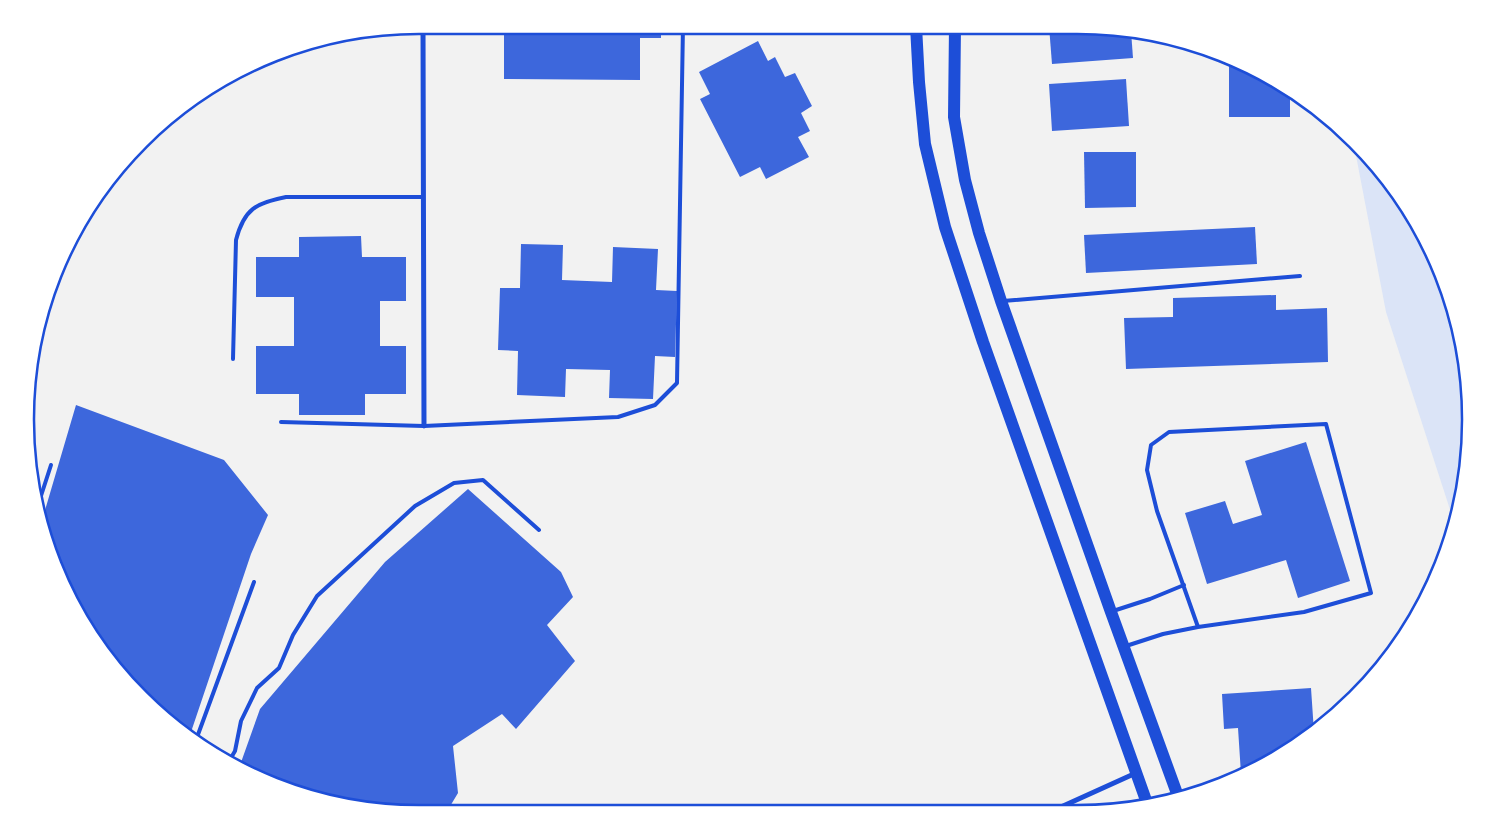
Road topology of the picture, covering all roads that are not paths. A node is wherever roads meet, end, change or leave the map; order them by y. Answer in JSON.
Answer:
{"nodes":[{"id":1,"x":423,"y":34,"type":"edge"},
{"id":2,"x":683,"y":34,"type":"edge"},
{"id":3,"x":916,"y":34,"type":"edge"},
{"id":4,"x":955,"y":34,"type":"edge"},
{"id":5,"x":423,"y":197,"type":"junction"},
{"id":6,"x":1300,"y":276,"type":"dead end"},
{"id":7,"x":1001,"y":301,"type":"junction"},
{"id":8,"x":233,"y":360,"type":"dead end"},
{"id":9,"x":281,"y":422,"type":"dead end"},
{"id":10,"x":424,"y":426,"type":"junction"},
{"id":11,"x":51,"y":464,"type":"dead end"},
{"id":12,"x":41,"y":495,"type":"edge"},
{"id":13,"x":539,"y":530,"type":"dead end"},
{"id":14,"x":254,"y":582,"type":"dead end"},
{"id":15,"x":1184,"y":585,"type":"junction"},
{"id":16,"x":1111,"y":612,"type":"junction"},
{"id":17,"x":1198,"y":627,"type":"junction"},
{"id":18,"x":1123,"y":646,"type":"junction"},
{"id":19,"x":198,"y":735,"type":"edge"},
{"id":20,"x":232,"y":756,"type":"edge"},
{"id":21,"x":1136,"y":773,"type":"junction"},
{"id":22,"x":1176,"y":792,"type":"edge"},
{"id":23,"x":1145,"y":799,"type":"edge"},
{"id":24,"x":1065,"y":805,"type":"edge"}],
"edges":[{"from":1,"to":5,"type":"street"},
{"from":2,"to":10,"type":"lane"},
{"from":3,"to":21,"type":"main road"},
{"from":4,"to":7,"type":"main road"},
{"from":5,"to":8,"type":"lane"},
{"from":5,"to":10,"type":"street"},
{"from":6,"to":7,"type":"lane"},
{"from":7,"to":16,"type":"main road"},
{"from":9,"to":10,"type":"lane"},
{"from":11,"to":12,"type":"lane"},
{"from":13,"to":20,"type":"lane"},
{"from":14,"to":19,"type":"lane"},
{"from":15,"to":16,"type":"lane"},
{"from":15,"to":17,"type":"lane"},
{"from":15,"to":17,"type":"lane"},
{"from":16,"to":18,"type":"main road"},
{"from":17,"to":18,"type":"lane"},
{"from":18,"to":22,"type":"main road"},
{"from":21,"to":23,"type":"main road"},
{"from":21,"to":24,"type":"street"}]}
